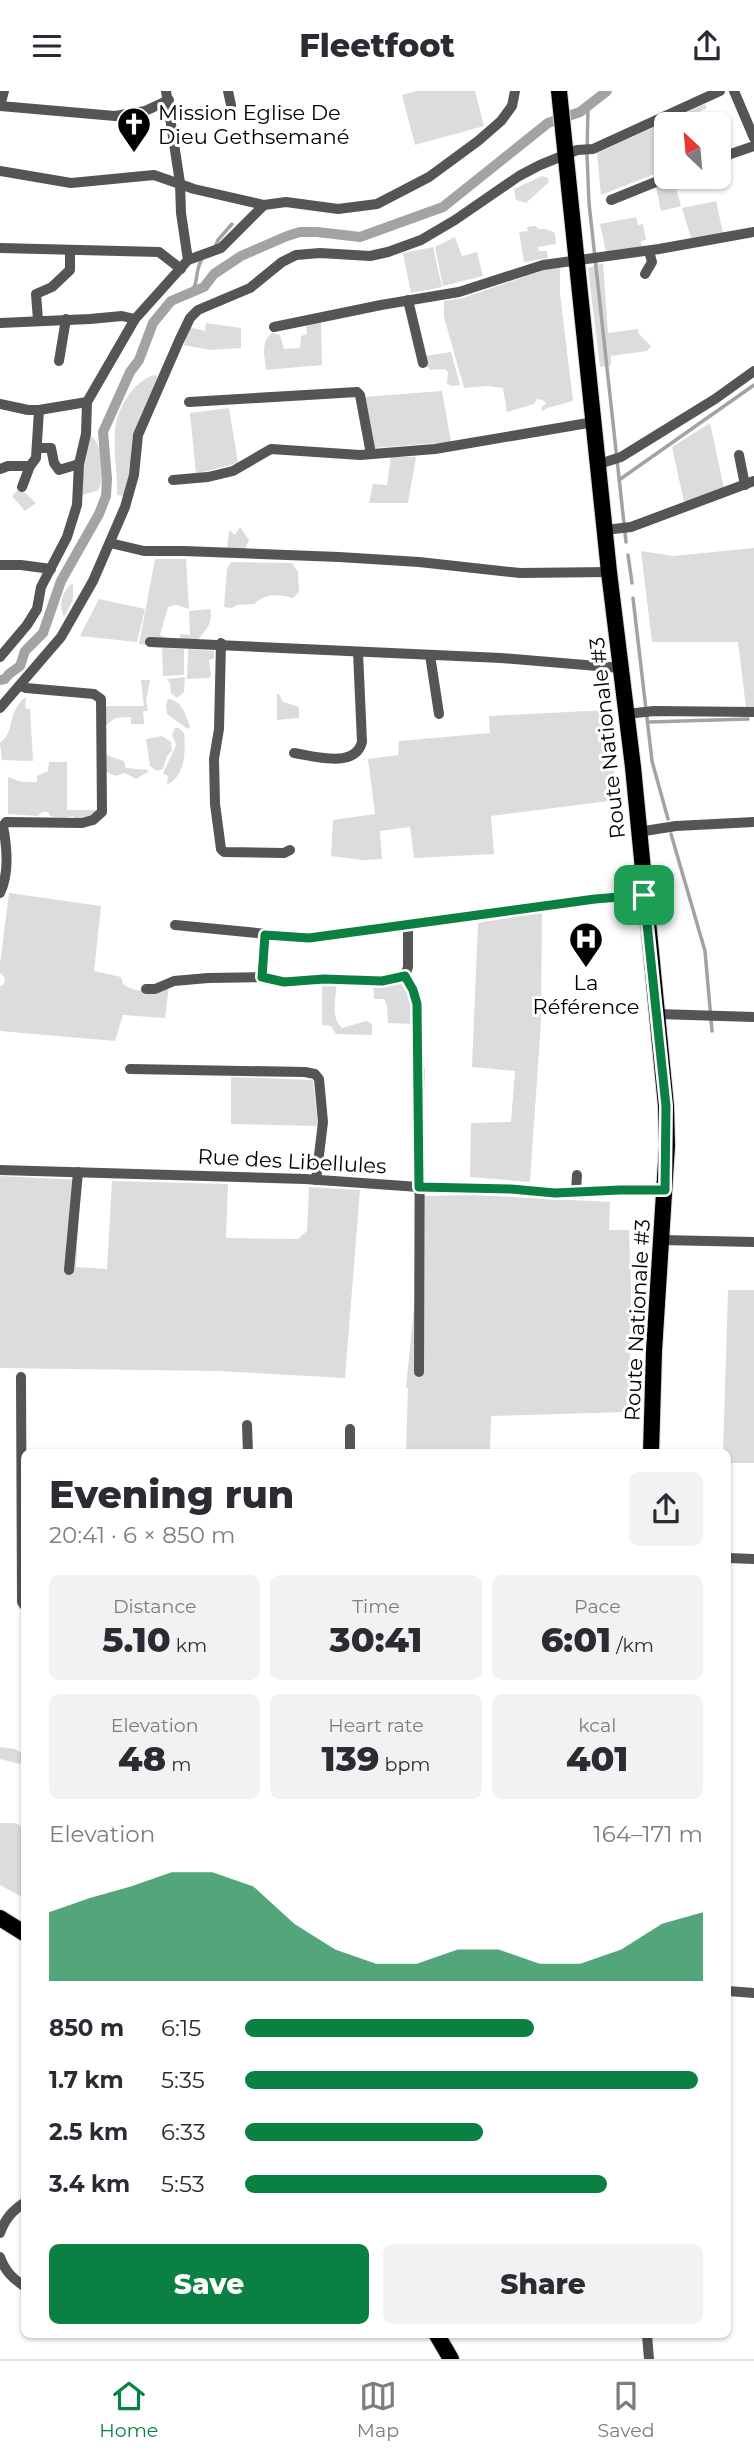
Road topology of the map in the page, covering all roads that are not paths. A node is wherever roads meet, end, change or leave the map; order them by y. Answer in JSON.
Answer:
{"nodes":[{"id":1,"x":4,"y":91,"type":"edge"},
{"id":2,"x":228,"y":91,"type":"edge"},
{"id":3,"x":514,"y":91,"type":"edge"},
{"id":4,"x":559,"y":91,"type":"edge"},
{"id":5,"x":720,"y":91,"type":"edge"},
{"id":6,"x":734,"y":91,"type":"edge"},
{"id":7,"x":168,"y":95,"type":"edge"},
{"id":8,"x":232,"y":104,"type":"dead end"},
{"id":9,"x":0,"y":106,"type":"edge"},
{"id":10,"x":754,"y":138,"type":"edge"},
{"id":11,"x":754,"y":146,"type":"edge"},
{"id":12,"x":569,"y":151,"type":"junction"},
{"id":13,"x":732,"y":154,"type":"edge"},
{"id":14,"x":0,"y":171,"type":"edge"},
{"id":15,"x":654,"y":182,"type":"edge"},
{"id":16,"x":180,"y":183,"type":"junction"},
{"id":17,"x":611,"y":199,"type":"dead end"},
{"id":18,"x":264,"y":205,"type":"junction"},
{"id":19,"x":754,"y":232,"type":"edge"},
{"id":20,"x":0,"y":248,"type":"edge"},
{"id":21,"x":71,"y":250,"type":"junction"},
{"id":22,"x":649,"y":251,"type":"junction"},
{"id":23,"x":582,"y":259,"type":"junction"},
{"id":24,"x":188,"y":260,"type":"junction"},
{"id":25,"x":181,"y":269,"type":"junction"},
{"id":26,"x":645,"y":274,"type":"dead end"},
{"id":27,"x":408,"y":300,"type":"junction"},
{"id":28,"x":66,"y":319,"type":"junction"},
{"id":29,"x":135,"y":319,"type":"junction"},
{"id":30,"x":38,"y":320,"type":"junction"},
{"id":31,"x":0,"y":323,"type":"edge"},
{"id":32,"x":274,"y":327,"type":"dead end"},
{"id":33,"x":59,"y":361,"type":"dead end"},
{"id":34,"x":423,"y":363,"type":"dead end"},
{"id":35,"x":754,"y":371,"type":"edge"},
{"id":36,"x":88,"y":402,"type":"junction"},
{"id":37,"x":189,"y":402,"type":"dead end"},
{"id":38,"x":0,"y":404,"type":"edge"},
{"id":39,"x":39,"y":409,"type":"junction"},
{"id":40,"x":594,"y":422,"type":"junction"},
{"id":41,"x":38,"y":448,"type":"junction"},
{"id":42,"x":371,"y":454,"type":"junction"},
{"id":43,"x":739,"y":455,"type":"dead end"},
{"id":44,"x":604,"y":463,"type":"junction"},
{"id":45,"x":79,"y":464,"type":"junction"},
{"id":46,"x":30,"y":466,"type":"junction"},
{"id":47,"x":0,"y":470,"type":"edge"},
{"id":48,"x":173,"y":480,"type":"dead end"},
{"id":49,"x":750,"y":483,"type":"edge"},
{"id":50,"x":22,"y":487,"type":"dead end"},
{"id":51,"x":611,"y":529,"type":"junction"},
{"id":52,"x":110,"y":543,"type":"junction"},
{"id":53,"x":0,"y":565,"type":"edge"},
{"id":54,"x":51,"y":569,"type":"junction"},
{"id":55,"x":610,"y":572,"type":"junction"},
{"id":56,"x":150,"y":642,"type":"dead end"},
{"id":57,"x":221,"y":643,"type":"junction"},
{"id":58,"x":358,"y":652,"type":"junction"},
{"id":59,"x":430,"y":655,"type":"junction"},
{"id":60,"x":0,"y":657,"type":"edge"},
{"id":61,"x":621,"y":668,"type":"junction"},
{"id":62,"x":21,"y":686,"type":"junction"},
{"id":63,"x":0,"y":708,"type":"edge"},
{"id":64,"x":754,"y":712,"type":"edge"},
{"id":65,"x":439,"y":714,"type":"dead end"},
{"id":66,"x":626,"y":714,"type":"junction"},
{"id":67,"x":293,"y":753,"type":"dead end"},
{"id":68,"x":754,"y":822,"type":"edge"},
{"id":69,"x":638,"y":832,"type":"junction"},
{"id":70,"x":290,"y":850,"type":"dead end"},
{"id":71,"x":0,"y":893,"type":"edge"},
{"id":72,"x":644,"y":895,"type":"junction"},
{"id":73,"x":175,"y":925,"type":"dead end"},
{"id":74,"x":408,"y":926,"type":"junction"},
{"id":75,"x":265,"y":935,"type":"junction"},
{"id":76,"x":405,"y":976,"type":"junction"},
{"id":77,"x":262,"y":977,"type":"junction"},
{"id":78,"x":146,"y":989,"type":"dead end"},
{"id":79,"x":658,"y":1013,"type":"junction"},
{"id":80,"x":754,"y":1017,"type":"edge"},
{"id":81,"x":130,"y":1069,"type":"dead end"},
{"id":82,"x":0,"y":1170,"type":"edge"},
{"id":83,"x":78,"y":1171,"type":"junction"},
{"id":84,"x":577,"y":1175,"type":"dead end"},
{"id":85,"x":316,"y":1180,"type":"junction"},
{"id":86,"x":419,"y":1187,"type":"junction"},
{"id":87,"x":665,"y":1190,"type":"junction"},
{"id":88,"x":576,"y":1191,"type":"junction"},
{"id":89,"x":661,"y":1240,"type":"junction"},
{"id":90,"x":754,"y":1242,"type":"edge"},
{"id":91,"x":69,"y":1270,"type":"dead end"},
{"id":92,"x":419,"y":1372,"type":"dead end"},
{"id":93,"x":20,"y":1377,"type":"dead end"},
{"id":94,"x":247,"y":1425,"type":"dead end"},
{"id":95,"x":350,"y":1429,"type":"dead end"},
{"id":96,"x":248,"y":1449,"type":"edge"},
{"id":97,"x":350,"y":1449,"type":"edge"},
{"id":98,"x":651,"y":1449,"type":"edge"},
{"id":99,"x":21,"y":1490,"type":"edge"},
{"id":100,"x":731,"y":1558,"type":"edge"},
{"id":101,"x":754,"y":1559,"type":"edge"},
{"id":102,"x":0,"y":1919,"type":"edge"},
{"id":103,"x":21,"y":1931,"type":"edge"},
{"id":104,"x":731,"y":1991,"type":"edge"},
{"id":105,"x":754,"y":1993,"type":"edge"},
{"id":106,"x":21,"y":2205,"type":"edge"},
{"id":107,"x":1,"y":2225,"type":"edge"},
{"id":108,"x":0,"y":2257,"type":"edge"},
{"id":109,"x":21,"y":2284,"type":"edge"},
{"id":110,"x":438,"y":2338,"type":"edge"},
{"id":111,"x":648,"y":2338,"type":"edge"},
{"id":112,"x":451,"y":2359,"type":"edge"},
{"id":113,"x":649,"y":2359,"type":"edge"}],
"edges":[{"from":1,"to":9,"type":"street"},
{"from":2,"to":8,"type":"street"},
{"from":3,"to":18,"type":"street"},
{"from":4,"to":12,"type":"main road","name":"Route Nationale #3"},
{"from":5,"to":12,"type":"street"},
{"from":6,"to":10,"type":"street"},
{"from":7,"to":9,"type":"street"},
{"from":7,"to":16,"type":"street"},
{"from":11,"to":13,"type":"street"},
{"from":12,"to":23,"type":"main road","name":"Route Nationale #3"},
{"from":12,"to":52,"type":"street"},
{"from":14,"to":16,"type":"street"},
{"from":15,"to":17,"type":"street"},
{"from":16,"to":18,"type":"street"},
{"from":16,"to":24,"type":"street"},
{"from":18,"to":24,"type":"street"},
{"from":19,"to":22,"type":"street"},
{"from":20,"to":21,"type":"street"},
{"from":21,"to":25,"type":"street"},
{"from":21,"to":30,"type":"street"},
{"from":22,"to":23,"type":"street"},
{"from":22,"to":26,"type":"street"},
{"from":23,"to":27,"type":"street"},
{"from":23,"to":40,"type":"main road","name":"Route Nationale #3"},
{"from":24,"to":25,"type":"street"},
{"from":25,"to":29,"type":"street"},
{"from":27,"to":32,"type":"street"},
{"from":27,"to":34,"type":"street"},
{"from":28,"to":29,"type":"street"},
{"from":28,"to":30,"type":"street"},
{"from":28,"to":33,"type":"street"},
{"from":29,"to":36,"type":"street"},
{"from":30,"to":31,"type":"street"},
{"from":35,"to":44,"type":"street"},
{"from":36,"to":39,"type":"street"},
{"from":36,"to":45,"type":"street"},
{"from":37,"to":42,"type":"street"},
{"from":38,"to":39,"type":"street"},
{"from":39,"to":41,"type":"street"},
{"from":40,"to":42,"type":"street"},
{"from":40,"to":44,"type":"main road","name":"Route Nationale #3"},
{"from":41,"to":45,"type":"street"},
{"from":41,"to":46,"type":"street"},
{"from":42,"to":48,"type":"street"},
{"from":43,"to":49,"type":"street"},
{"from":44,"to":51,"type":"main road","name":"Route Nationale #3"},
{"from":45,"to":54,"type":"street"},
{"from":46,"to":47,"type":"street"},
{"from":46,"to":50,"type":"street"},
{"from":49,"to":51,"type":"street"},
{"from":51,"to":55,"type":"main road","name":"Route Nationale #3"},
{"from":52,"to":55,"type":"street"},
{"from":52,"to":62,"type":"street"},
{"from":53,"to":54,"type":"street"},
{"from":54,"to":60,"type":"street"},
{"from":55,"to":61,"type":"main road","name":"Route Nationale #3"},
{"from":56,"to":57,"type":"street"},
{"from":57,"to":58,"type":"street"},
{"from":57,"to":70,"type":"street"},
{"from":58,"to":59,"type":"street"},
{"from":58,"to":67,"type":"street"},
{"from":59,"to":61,"type":"street"},
{"from":59,"to":65,"type":"street"},
{"from":61,"to":66,"type":"main road","name":"Route Nationale #3"},
{"from":62,"to":63,"type":"street"},
{"from":62,"to":71,"type":"street"},
{"from":64,"to":66,"type":"street"},
{"from":66,"to":69,"type":"main road","name":"Route Nationale #3"},
{"from":68,"to":69,"type":"street"},
{"from":69,"to":72,"type":"main road","name":"Route Nationale #3"},
{"from":72,"to":74,"type":"street"},
{"from":72,"to":79,"type":"main road","name":"Route Nationale #3"},
{"from":73,"to":75,"type":"street"},
{"from":74,"to":75,"type":"street"},
{"from":74,"to":76,"type":"street"},
{"from":75,"to":77,"type":"street"},
{"from":76,"to":77,"type":"street"},
{"from":76,"to":86,"type":"street"},
{"from":77,"to":78,"type":"street"},
{"from":79,"to":80,"type":"street"},
{"from":79,"to":87,"type":"main road","name":"Route Nationale #3"},
{"from":81,"to":85,"type":"street"},
{"from":82,"to":83,"type":"street","name":"Rue des Libellules"},
{"from":83,"to":85,"type":"street","name":"Rue des Libellules"},
{"from":83,"to":91,"type":"street"},
{"from":84,"to":88,"type":"street"},
{"from":85,"to":86,"type":"street","name":"Rue des Libellules"},
{"from":86,"to":88,"type":"street","name":"Rue des Libellules"},
{"from":86,"to":92,"type":"street"},
{"from":87,"to":88,"type":"street","name":"Rue des Libellules"},
{"from":87,"to":89,"type":"main road","name":"Route Nationale #3"},
{"from":89,"to":90,"type":"street"},
{"from":89,"to":98,"type":"main road","name":"Route Nationale #3"},
{"from":93,"to":99,"type":"street"},
{"from":94,"to":96,"type":"street"},
{"from":95,"to":97,"type":"street"},
{"from":100,"to":101,"type":"street"},
{"from":102,"to":103,"type":"main road"},
{"from":104,"to":105,"type":"street"},
{"from":106,"to":107,"type":"street"},
{"from":108,"to":109,"type":"street"},
{"from":110,"to":112,"type":"main road"},
{"from":111,"to":113,"type":"street"}]}
